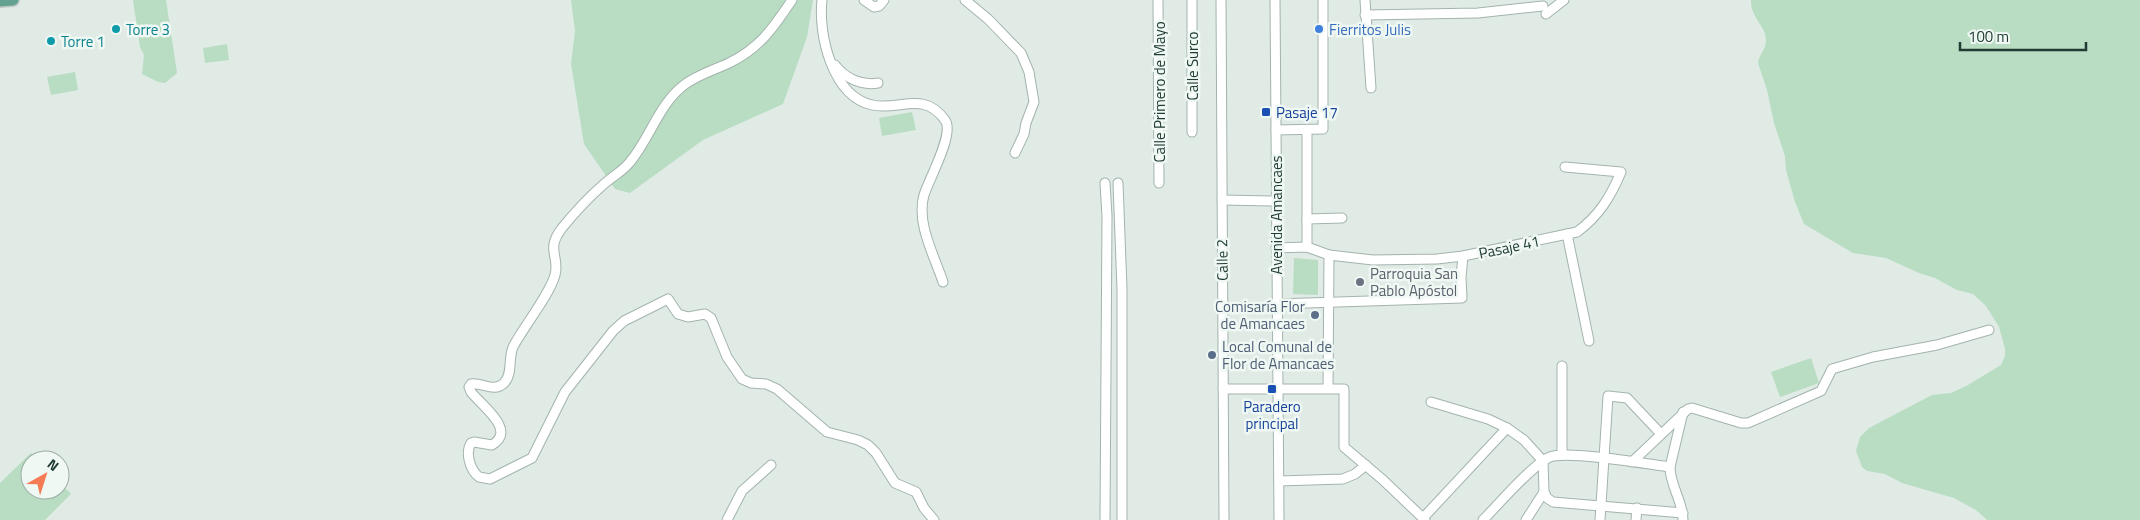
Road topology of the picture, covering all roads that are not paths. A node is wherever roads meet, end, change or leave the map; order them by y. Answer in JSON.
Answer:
{"nodes":[{"id":1,"x":13,"y":0,"type":"edge"},
{"id":2,"x":792,"y":0,"type":"edge"},
{"id":3,"x":822,"y":0,"type":"edge"},
{"id":4,"x":864,"y":0,"type":"edge"},
{"id":5,"x":884,"y":0,"type":"edge"},
{"id":6,"x":965,"y":0,"type":"edge"},
{"id":7,"x":1158,"y":0,"type":"edge"},
{"id":8,"x":1192,"y":0,"type":"edge"},
{"id":9,"x":1221,"y":0,"type":"edge"},
{"id":10,"x":1275,"y":0,"type":"edge"},
{"id":11,"x":1323,"y":0,"type":"edge"},
{"id":12,"x":1365,"y":0,"type":"edge"},
{"id":13,"x":1564,"y":0,"type":"edge"},
{"id":14,"x":0,"y":1,"type":"edge"},
{"id":15,"x":1365,"y":15,"type":"junction"},
{"id":16,"x":829,"y":56,"type":"junction"},
{"id":17,"x":878,"y":83,"type":"dead end"},
{"id":18,"x":1371,"y":88,"type":"dead end"},
{"id":19,"x":1276,"y":130,"type":"junction"},
{"id":20,"x":1307,"y":130,"type":"junction"},
{"id":21,"x":1192,"y":132,"type":"dead end"},
{"id":22,"x":1015,"y":153,"type":"dead end"},
{"id":23,"x":1565,"y":167,"type":"dead end"},
{"id":24,"x":1118,"y":183,"type":"dead end"},
{"id":25,"x":1159,"y":183,"type":"dead end"},
{"id":26,"x":1105,"y":184,"type":"dead end"},
{"id":27,"x":1222,"y":200,"type":"junction"},
{"id":28,"x":1276,"y":201,"type":"junction"},
{"id":29,"x":1342,"y":218,"type":"dead end"},
{"id":30,"x":1307,"y":219,"type":"junction"},
{"id":31,"x":1568,"y":234,"type":"junction"},
{"id":32,"x":1307,"y":247,"type":"junction"},
{"id":33,"x":1276,"y":248,"type":"junction"},
{"id":34,"x":1329,"y":255,"type":"junction"},
{"id":35,"x":1463,"y":256,"type":"junction"},
{"id":36,"x":943,"y":282,"type":"dead end"},
{"id":37,"x":1329,"y":302,"type":"junction"},
{"id":38,"x":1276,"y":304,"type":"junction"},
{"id":39,"x":1989,"y":330,"type":"dead end"},
{"id":40,"x":1589,"y":341,"type":"dead end"},
{"id":41,"x":1562,"y":366,"type":"dead end"},
{"id":42,"x":1277,"y":388,"type":"junction"},
{"id":43,"x":1328,"y":388,"type":"junction"},
{"id":44,"x":1223,"y":389,"type":"junction"},
{"id":45,"x":1431,"y":402,"type":"dead end"},
{"id":46,"x":1683,"y":412,"type":"junction"},
{"id":47,"x":1507,"y":428,"type":"junction"},
{"id":48,"x":1661,"y":434,"type":"junction"},
{"id":49,"x":1562,"y":455,"type":"junction"},
{"id":50,"x":1604,"y":459,"type":"junction"},
{"id":51,"x":1543,"y":461,"type":"junction"},
{"id":52,"x":1632,"y":462,"type":"junction"},
{"id":53,"x":771,"y":465,"type":"dead end"},
{"id":54,"x":1366,"y":465,"type":"junction"},
{"id":55,"x":1670,"y":467,"type":"junction"},
{"id":56,"x":1279,"y":481,"type":"junction"},
{"id":57,"x":1544,"y":492,"type":"junction"},
{"id":58,"x":1601,"y":506,"type":"junction"},
{"id":59,"x":1637,"y":508,"type":"junction"},
{"id":60,"x":1683,"y":516,"type":"edge"},
{"id":61,"x":1424,"y":519,"type":"edge"},
{"id":62,"x":727,"y":520,"type":"edge"},
{"id":63,"x":934,"y":520,"type":"edge"},
{"id":64,"x":1105,"y":520,"type":"edge"},
{"id":65,"x":1122,"y":520,"type":"edge"},
{"id":66,"x":1224,"y":520,"type":"edge"},
{"id":67,"x":1279,"y":520,"type":"edge"},
{"id":68,"x":1482,"y":520,"type":"edge"},
{"id":69,"x":1526,"y":520,"type":"edge"},
{"id":70,"x":1600,"y":520,"type":"edge"},
{"id":71,"x":1636,"y":520,"type":"edge"}],
"edges":[{"from":1,"to":14,"type":"main road"},
{"from":2,"to":63,"type":"street"},
{"from":3,"to":16,"type":"street"},
{"from":4,"to":5,"type":"street"},
{"from":6,"to":22,"type":"street"},
{"from":7,"to":25,"type":"street","name":"Calle Primero de Mayo"},
{"from":8,"to":21,"type":"street","name":"Calle Surco"},
{"from":9,"to":27,"type":"street","name":"Calle 2"},
{"from":10,"to":19,"type":"street","name":"Avenida Amancaes"},
{"from":11,"to":20,"type":"street"},
{"from":12,"to":15,"type":"street"},
{"from":13,"to":15,"type":"street"},
{"from":15,"to":18,"type":"street"},
{"from":16,"to":17,"type":"street"},
{"from":16,"to":36,"type":"street"},
{"from":19,"to":20,"type":"street"},
{"from":19,"to":28,"type":"street","name":"Avenida Amancaes"},
{"from":20,"to":30,"type":"street"},
{"from":23,"to":31,"type":"street","name":"Pasaje 41"},
{"from":24,"to":65,"type":"street"},
{"from":26,"to":64,"type":"street"},
{"from":27,"to":28,"type":"street"},
{"from":27,"to":44,"type":"street","name":"Calle 2"},
{"from":28,"to":33,"type":"street","name":"Avenida Amancaes"},
{"from":29,"to":30,"type":"street"},
{"from":30,"to":32,"type":"street"},
{"from":31,"to":35,"type":"street","name":"Pasaje 41"},
{"from":31,"to":40,"type":"street"},
{"from":32,"to":33,"type":"street","name":"Pasaje 41"},
{"from":32,"to":34,"type":"street","name":"Pasaje 41"},
{"from":33,"to":38,"type":"street","name":"Avenida Amancaes"},
{"from":34,"to":35,"type":"street","name":"Pasaje 41"},
{"from":34,"to":37,"type":"street"},
{"from":35,"to":37,"type":"street"},
{"from":37,"to":38,"type":"street"},
{"from":37,"to":43,"type":"street"},
{"from":38,"to":42,"type":"street","name":"Avenida Amancaes"},
{"from":39,"to":46,"type":"street"},
{"from":41,"to":49,"type":"street"},
{"from":42,"to":43,"type":"street"},
{"from":42,"to":44,"type":"street"},
{"from":42,"to":56,"type":"street","name":"Avenida Amancaes"},
{"from":43,"to":54,"type":"street"},
{"from":44,"to":66,"type":"street","name":"Calle 2"},
{"from":45,"to":47,"type":"street"},
{"from":46,"to":48,"type":"street"},
{"from":46,"to":55,"type":"street"},
{"from":47,"to":51,"type":"street"},
{"from":47,"to":61,"type":"street"},
{"from":48,"to":50,"type":"street"},
{"from":48,"to":52,"type":"street"},
{"from":49,"to":50,"type":"street"},
{"from":49,"to":51,"type":"street"},
{"from":50,"to":52,"type":"street"},
{"from":50,"to":58,"type":"street"},
{"from":51,"to":57,"type":"street"},
{"from":51,"to":68,"type":"street"},
{"from":52,"to":55,"type":"street"},
{"from":53,"to":62,"type":"street"},
{"from":54,"to":56,"type":"street"},
{"from":54,"to":61,"type":"street"},
{"from":55,"to":60,"type":"street"},
{"from":56,"to":67,"type":"street","name":"Avenida Amancaes"},
{"from":57,"to":58,"type":"street"},
{"from":57,"to":69,"type":"street"},
{"from":58,"to":59,"type":"street"},
{"from":58,"to":70,"type":"street"},
{"from":59,"to":60,"type":"street"},
{"from":59,"to":71,"type":"street"}]}
